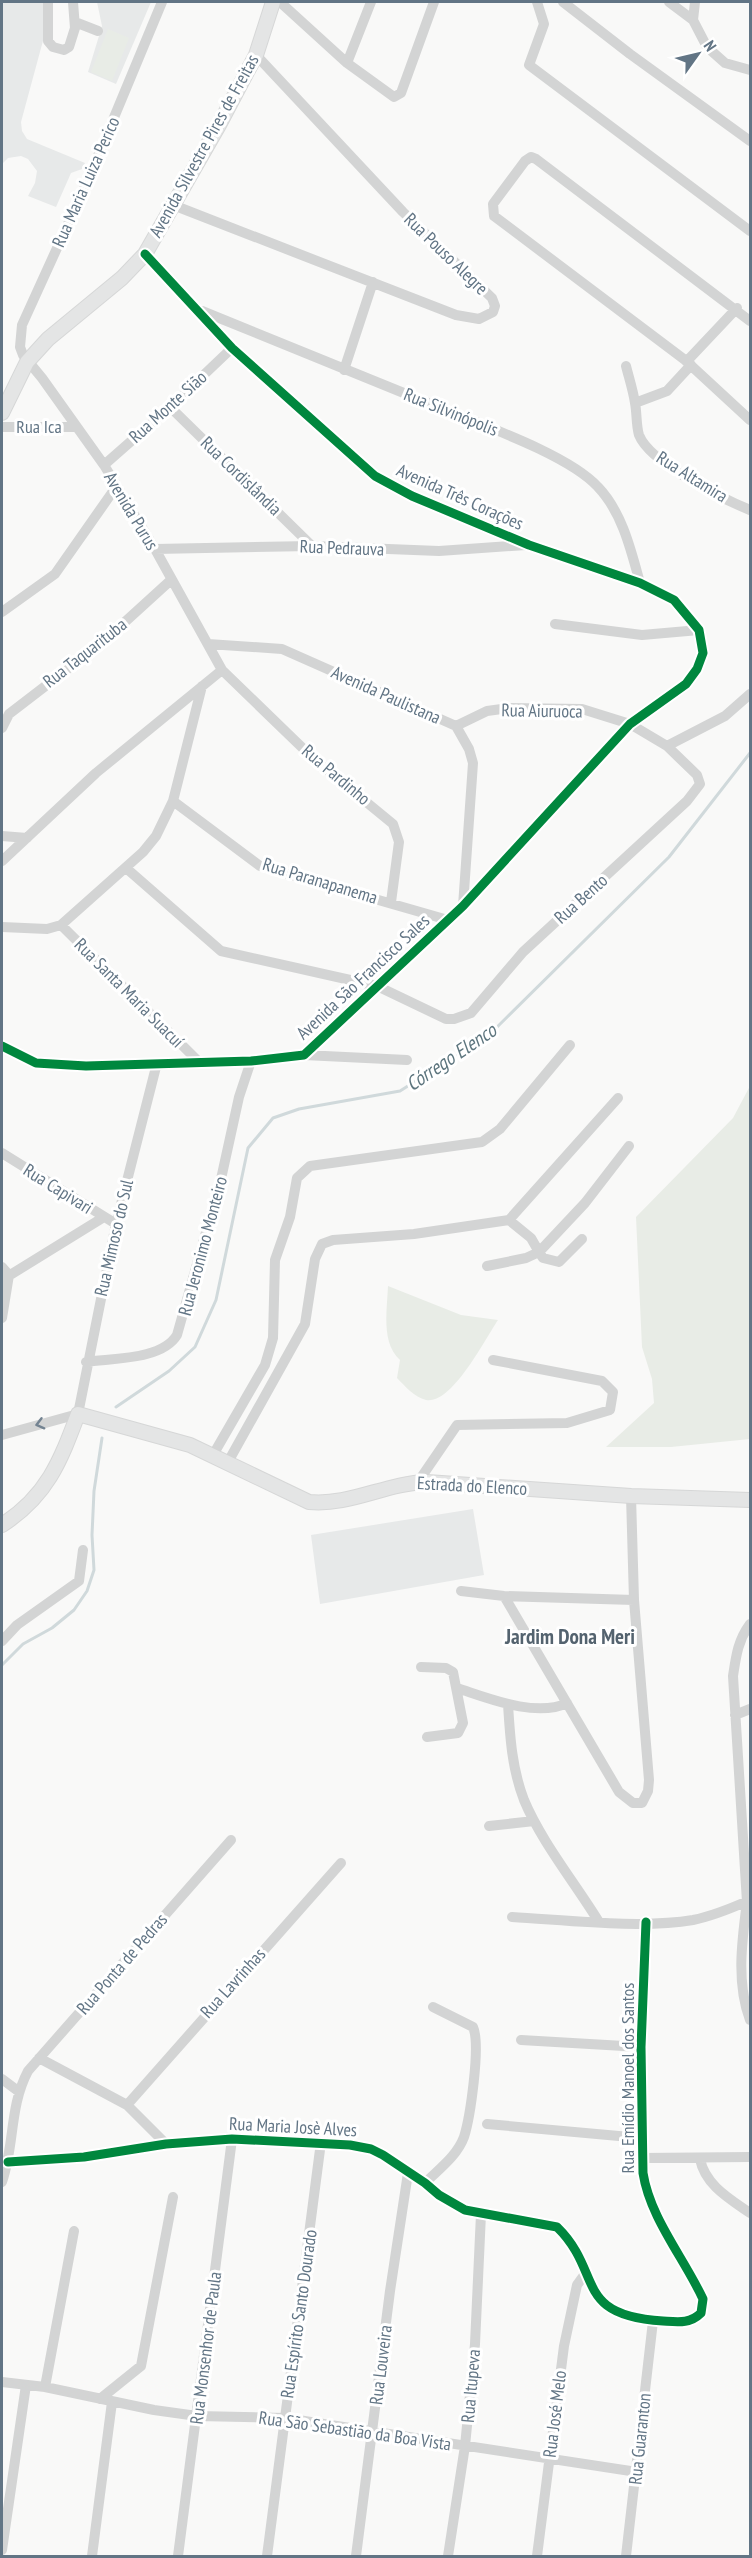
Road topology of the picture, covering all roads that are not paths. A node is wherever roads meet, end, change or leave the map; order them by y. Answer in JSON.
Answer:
{"nodes":[{"id":1,"x":48,"y":2,"type":"edge"},
{"id":2,"x":73,"y":2,"type":"edge"},
{"id":3,"x":162,"y":2,"type":"edge"},
{"id":4,"x":273,"y":2,"type":"edge"},
{"id":5,"x":280,"y":2,"type":"edge"},
{"id":6,"x":371,"y":2,"type":"edge"},
{"id":7,"x":434,"y":2,"type":"edge"},
{"id":8,"x":537,"y":2,"type":"edge"},
{"id":9,"x":564,"y":2,"type":"edge"},
{"id":10,"x":669,"y":2,"type":"edge"},
{"id":11,"x":695,"y":2,"type":"edge"},
{"id":12,"x":693,"y":20,"type":"junction"},
{"id":13,"x":75,"y":22,"type":"junction"},
{"id":14,"x":98,"y":32,"type":"dead end"},
{"id":15,"x":255,"y":55,"type":"junction"},
{"id":16,"x":347,"y":63,"type":"junction"},
{"id":17,"x":750,"y":70,"type":"edge"},
{"id":18,"x":750,"y":141,"type":"edge"},
{"id":19,"x":173,"y":205,"type":"junction"},
{"id":20,"x":750,"y":231,"type":"edge"},
{"id":21,"x":145,"y":254,"type":"junction"},
{"id":22,"x":373,"y":282,"type":"junction"},
{"id":23,"x":736,"y":308,"type":"junction"},
{"id":24,"x":199,"y":310,"type":"junction"},
{"id":25,"x":750,"y":321,"type":"edge"},
{"id":26,"x":232,"y":348,"type":"junction"},
{"id":27,"x":27,"y":362,"type":"junction"},
{"id":28,"x":689,"y":363,"type":"junction"},
{"id":29,"x":626,"y":366,"type":"dead end"},
{"id":30,"x":344,"y":370,"type":"junction"},
{"id":31,"x":635,"y":403,"type":"junction"},
{"id":32,"x":171,"y":407,"type":"junction"},
{"id":33,"x":2,"y":413,"type":"edge"},
{"id":34,"x":750,"y":420,"type":"edge"},
{"id":35,"x":2,"y":427,"type":"edge"},
{"id":36,"x":76,"y":427,"type":"junction"},
{"id":37,"x":104,"y":465,"type":"junction"},
{"id":38,"x":116,"y":487,"type":"junction"},
{"id":39,"x":750,"y":510,"type":"edge"},
{"id":40,"x":529,"y":545,"type":"junction"},
{"id":41,"x":312,"y":546,"type":"junction"},
{"id":42,"x":155,"y":549,"type":"junction"},
{"id":43,"x":171,"y":580,"type":"junction"},
{"id":44,"x":640,"y":582,"type":"junction"},
{"id":45,"x":2,"y":612,"type":"edge"},
{"id":46,"x":555,"y":624,"type":"dead end"},
{"id":47,"x":699,"y":630,"type":"junction"},
{"id":48,"x":208,"y":644,"type":"junction"},
{"id":49,"x":222,"y":670,"type":"junction"},
{"id":50,"x":202,"y":686,"type":"junction"},
{"id":51,"x":750,"y":694,"type":"edge"},
{"id":52,"x":630,"y":724,"type":"junction"},
{"id":53,"x":456,"y":726,"type":"junction"},
{"id":54,"x":2,"y":728,"type":"edge"},
{"id":55,"x":667,"y":746,"type":"junction"},
{"id":56,"x":173,"y":801,"type":"junction"},
{"id":57,"x":2,"y":836,"type":"edge"},
{"id":58,"x":27,"y":838,"type":"junction"},
{"id":59,"x":2,"y":861,"type":"edge"},
{"id":60,"x":126,"y":868,"type":"junction"},
{"id":61,"x":391,"y":902,"type":"junction"},
{"id":62,"x":463,"y":906,"type":"junction"},
{"id":63,"x":448,"y":920,"type":"junction"},
{"id":64,"x":61,"y":925,"type":"junction"},
{"id":65,"x":2,"y":927,"type":"edge"},
{"id":66,"x":376,"y":986,"type":"junction"},
{"id":67,"x":570,"y":1045,"type":"dead end"},
{"id":68,"x":2,"y":1046,"type":"edge"},
{"id":69,"x":304,"y":1055,"type":"junction"},
{"id":70,"x":406,"y":1060,"type":"dead end"},
{"id":71,"x":198,"y":1061,"type":"junction"},
{"id":72,"x":251,"y":1061,"type":"junction"},
{"id":73,"x":157,"y":1063,"type":"junction"},
{"id":74,"x":618,"y":1098,"type":"dead end"},
{"id":75,"x":629,"y":1146,"type":"dead end"},
{"id":76,"x":2,"y":1153,"type":"edge"},
{"id":77,"x":104,"y":1217,"type":"junction"},
{"id":78,"x":509,"y":1220,"type":"junction"},
{"id":79,"x":116,"y":1224,"type":"junction"},
{"id":80,"x":582,"y":1239,"type":"dead end"},
{"id":81,"x":539,"y":1252,"type":"junction"},
{"id":82,"x":487,"y":1266,"type":"dead end"},
{"id":83,"x":4,"y":1274,"type":"edge"},
{"id":84,"x":2,"y":1318,"type":"edge"},
{"id":85,"x":493,"y":1360,"type":"dead end"},
{"id":86,"x":86,"y":1362,"type":"junction"},
{"id":87,"x":78,"y":1414,"type":"junction"},
{"id":88,"x":2,"y":1435,"type":"edge"},
{"id":89,"x":213,"y":1455,"type":"junction"},
{"id":90,"x":228,"y":1462,"type":"junction"},
{"id":91,"x":418,"y":1482,"type":"junction"},
{"id":92,"x":631,"y":1496,"type":"junction"},
{"id":93,"x":750,"y":1500,"type":"edge"},
{"id":94,"x":2,"y":1525,"type":"edge"},
{"id":95,"x":83,"y":1550,"type":"dead end"},
{"id":96,"x":461,"y":1591,"type":"dead end"},
{"id":97,"x":504,"y":1596,"type":"junction"},
{"id":98,"x":634,"y":1600,"type":"junction"},
{"id":99,"x":750,"y":1624,"type":"edge"},
{"id":100,"x":2,"y":1641,"type":"edge"},
{"id":101,"x":421,"y":1666,"type":"dead end"},
{"id":102,"x":457,"y":1688,"type":"junction"},
{"id":103,"x":567,"y":1703,"type":"junction"},
{"id":104,"x":508,"y":1704,"type":"junction"},
{"id":105,"x":750,"y":1709,"type":"edge"},
{"id":106,"x":735,"y":1715,"type":"junction"},
{"id":107,"x":427,"y":1737,"type":"dead end"},
{"id":108,"x":745,"y":1799,"type":"edge"},
{"id":109,"x":534,"y":1821,"type":"junction"},
{"id":110,"x":489,"y":1826,"type":"dead end"},
{"id":111,"x":231,"y":1840,"type":"dead end"},
{"id":112,"x":341,"y":1863,"type":"dead end"},
{"id":113,"x":749,"y":1901,"type":"edge"},
{"id":114,"x":512,"y":1917,"type":"dead end"},
{"id":115,"x":599,"y":1922,"type":"junction"},
{"id":116,"x":646,"y":1922,"type":"junction"},
{"id":117,"x":433,"y":2007,"type":"dead end"},
{"id":118,"x":750,"y":2020,"type":"edge"},
{"id":119,"x":521,"y":2040,"type":"dead end"},
{"id":120,"x":641,"y":2047,"type":"junction"},
{"id":121,"x":39,"y":2058,"type":"junction"},
{"id":122,"x":2,"y":2079,"type":"edge"},
{"id":123,"x":18,"y":2091,"type":"junction"},
{"id":124,"x":127,"y":2105,"type":"junction"},
{"id":125,"x":487,"y":2124,"type":"dead end"},
{"id":126,"x":640,"y":2138,"type":"junction"},
{"id":127,"x":232,"y":2139,"type":"junction"},
{"id":128,"x":321,"y":2142,"type":"junction"},
{"id":129,"x":166,"y":2144,"type":"junction"},
{"id":130,"x":750,"y":2157,"type":"edge"},
{"id":131,"x":642,"y":2158,"type":"junction"},
{"id":132,"x":700,"y":2159,"type":"junction"},
{"id":133,"x":8,"y":2162,"type":"junction"},
{"id":134,"x":408,"y":2174,"type":"junction"},
{"id":135,"x":2,"y":2182,"type":"edge"},
{"id":136,"x":425,"y":2182,"type":"junction"},
{"id":137,"x":173,"y":2197,"type":"dead end"},
{"id":138,"x":750,"y":2213,"type":"edge"},
{"id":139,"x":481,"y":2214,"type":"junction"},
{"id":140,"x":74,"y":2230,"type":"dead end"},
{"id":141,"x":585,"y":2274,"type":"junction"},
{"id":142,"x":653,"y":2320,"type":"junction"},
{"id":143,"x":2,"y":2382,"type":"edge"},
{"id":144,"x":26,"y":2385,"type":"junction"},
{"id":145,"x":45,"y":2387,"type":"junction"},
{"id":146,"x":100,"y":2399,"type":"junction"},
{"id":147,"x":112,"y":2402,"type":"junction"},
{"id":148,"x":197,"y":2416,"type":"junction"},
{"id":149,"x":285,"y":2418,"type":"junction"},
{"id":150,"x":374,"y":2433,"type":"junction"},
{"id":151,"x":465,"y":2446,"type":"junction"},
{"id":152,"x":550,"y":2459,"type":"junction"},
{"id":153,"x":637,"y":2472,"type":"junction"},
{"id":154,"x":2,"y":2550,"type":"edge"},
{"id":155,"x":92,"y":2556,"type":"edge"},
{"id":156,"x":178,"y":2556,"type":"edge"},
{"id":157,"x":267,"y":2556,"type":"edge"},
{"id":158,"x":356,"y":2556,"type":"edge"},
{"id":159,"x":448,"y":2556,"type":"edge"},
{"id":160,"x":537,"y":2556,"type":"edge"},
{"id":161,"x":626,"y":2556,"type":"edge"}],
"edges":[{"from":1,"to":13,"type":"street"},
{"from":2,"to":13,"type":"street"},
{"from":3,"to":27,"type":"street","name":"Rua Maria Luiza Perico"},
{"from":4,"to":15,"type":"street","name":"Avenida Silvestre Pires de Freitas"},
{"from":5,"to":16,"type":"street"},
{"from":6,"to":16,"type":"street"},
{"from":7,"to":16,"type":"street"},
{"from":8,"to":20,"type":"street"},
{"from":9,"to":18,"type":"street"},
{"from":10,"to":12,"type":"street"},
{"from":11,"to":12,"type":"street"},
{"from":12,"to":17,"type":"street"},
{"from":13,"to":14,"type":"street"},
{"from":15,"to":19,"type":"street","name":"Avenida Silvestre Pires de Freitas"},
{"from":15,"to":22,"type":"street","name":"Rua Pouso Alegre"},
{"from":19,"to":21,"type":"street","name":"Avenida Silvestre Pires de Freitas"},
{"from":19,"to":22,"type":"street","name":"Rua Pouso Alegre"},
{"from":21,"to":24,"type":"street","name":"Avenida Três Corações"},
{"from":21,"to":27,"type":"street","name":"Avenida Silvestre Pires de Freitas"},
{"from":22,"to":30,"type":"street"},
{"from":23,"to":25,"type":"street"},
{"from":23,"to":28,"type":"street"},
{"from":23,"to":28,"type":"street"},
{"from":24,"to":26,"type":"street","name":"Avenida Três Corações"},
{"from":24,"to":30,"type":"street","name":"Rua Silvinópolis"},
{"from":26,"to":32,"type":"street","name":"Rua Monte Sião"},
{"from":26,"to":40,"type":"street","name":"Avenida Três Corações"},
{"from":27,"to":33,"type":"street","name":"Avenida Silvestre Pires de Freitas"},
{"from":27,"to":36,"type":"street","name":"Avenida Purus"},
{"from":28,"to":31,"type":"street"},
{"from":28,"to":34,"type":"street"},
{"from":29,"to":31,"type":"street","name":"Rua Altamira"},
{"from":30,"to":44,"type":"street","name":"Rua Silvinópolis"},
{"from":31,"to":39,"type":"street","name":"Rua Altamira"},
{"from":32,"to":37,"type":"street","name":"Rua Monte Sião"},
{"from":32,"to":41,"type":"street","name":"Rua Cordislândia"},
{"from":35,"to":36,"type":"street","name":"Rua Ica"},
{"from":36,"to":37,"type":"street","name":"Avenida Purus"},
{"from":37,"to":38,"type":"street","name":"Avenida Purus"},
{"from":38,"to":42,"type":"street","name":"Avenida Purus"},
{"from":38,"to":45,"type":"street"},
{"from":40,"to":41,"type":"street","name":"Rua Pedrauva"},
{"from":40,"to":44,"type":"street","name":"Avenida Três Corações"},
{"from":41,"to":42,"type":"street","name":"Rua Pedrauva"},
{"from":42,"to":43,"type":"street","name":"Avenida Purus"},
{"from":43,"to":48,"type":"street","name":"Avenida Purus"},
{"from":43,"to":54,"type":"street","name":"Rua Taquarituba"},
{"from":44,"to":47,"type":"street","name":"Avenida Três Corações"},
{"from":46,"to":47,"type":"street"},
{"from":47,"to":52,"type":"street"},
{"from":48,"to":49,"type":"street","name":"Avenida Purus"},
{"from":48,"to":53,"type":"street","name":"Avenida Paulistana"},
{"from":49,"to":50,"type":"street"},
{"from":49,"to":61,"type":"street","name":"Rua Pardinho"},
{"from":50,"to":56,"type":"street"},
{"from":50,"to":58,"type":"street"},
{"from":51,"to":55,"type":"street"},
{"from":52,"to":53,"type":"street","name":"Rua Aiuruoca"},
{"from":52,"to":55,"type":"street","name":"Rua Bento"},
{"from":52,"to":62,"type":"street","name":"Avenida São Francisco Sales"},
{"from":53,"to":62,"type":"street","name":"Avenida Paulistana"},
{"from":55,"to":66,"type":"street","name":"Rua Bento"},
{"from":56,"to":60,"type":"street"},
{"from":56,"to":61,"type":"street","name":"Rua Paranapanema"},
{"from":57,"to":58,"type":"street"},
{"from":58,"to":59,"type":"street"},
{"from":60,"to":64,"type":"street"},
{"from":60,"to":66,"type":"street"},
{"from":61,"to":63,"type":"street","name":"Rua Paranapanema"},
{"from":62,"to":63,"type":"street","name":"Avenida São Francisco Sales"},
{"from":63,"to":66,"type":"street","name":"Avenida São Francisco Sales"},
{"from":64,"to":65,"type":"street"},
{"from":64,"to":71,"type":"street","name":"Rua Santa Maria Suacuí"},
{"from":66,"to":69,"type":"street","name":"Avenida São Francisco Sales"},
{"from":67,"to":89,"type":"street"},
{"from":68,"to":73,"type":"street","name":"Avenida São Francisco Sales"},
{"from":69,"to":70,"type":"street"},
{"from":69,"to":72,"type":"street","name":"Avenida São Francisco Sales"},
{"from":71,"to":72,"type":"street","name":"Avenida São Francisco Sales"},
{"from":71,"to":73,"type":"street","name":"Avenida São Francisco Sales"},
{"from":72,"to":86,"type":"street","name":"Rua Jeronimo Monteiro"},
{"from":73,"to":79,"type":"street","name":"Rua Mimoso do Sul"},
{"from":74,"to":78,"type":"street"},
{"from":75,"to":81,"type":"street"},
{"from":76,"to":77,"type":"street","name":"Rua Capivari"},
{"from":77,"to":79,"type":"street","name":"Rua Capivari"},
{"from":77,"to":83,"type":"street"},
{"from":78,"to":81,"type":"street"},
{"from":78,"to":90,"type":"street"},
{"from":79,"to":86,"type":"street","name":"Rua Mimoso do Sul"},
{"from":80,"to":81,"type":"street"},
{"from":81,"to":82,"type":"street"},
{"from":83,"to":84,"type":"street"},
{"from":85,"to":91,"type":"street"},
{"from":86,"to":87,"type":"street","name":"Rua Mimoso do Sul"},
{"from":87,"to":88,"type":"street","one_way":true},
{"from":87,"to":89,"type":"street","name":"Estrada do Elenco"},
{"from":87,"to":94,"type":"street"},
{"from":89,"to":90,"type":"street","name":"Estrada do Elenco"},
{"from":90,"to":91,"type":"street","name":"Estrada do Elenco"},
{"from":91,"to":92,"type":"street","name":"Estrada do Elenco"},
{"from":92,"to":93,"type":"street","name":"Estrada do Elenco"},
{"from":92,"to":98,"type":"street"},
{"from":95,"to":100,"type":"street"},
{"from":96,"to":97,"type":"street"},
{"from":97,"to":98,"type":"street"},
{"from":97,"to":103,"type":"street"},
{"from":98,"to":103,"type":"street"},
{"from":99,"to":106,"type":"street"},
{"from":101,"to":102,"type":"street"},
{"from":102,"to":104,"type":"street"},
{"from":102,"to":107,"type":"street"},
{"from":103,"to":104,"type":"street"},
{"from":104,"to":109,"type":"street"},
{"from":105,"to":106,"type":"street"},
{"from":106,"to":108,"type":"street"},
{"from":108,"to":113,"type":"street"},
{"from":109,"to":110,"type":"street"},
{"from":109,"to":115,"type":"street"},
{"from":111,"to":121,"type":"street","name":"Rua Ponta de Pedras"},
{"from":112,"to":124,"type":"street","name":"Rua Lavrinhas"},
{"from":113,"to":116,"type":"street"},
{"from":113,"to":118,"type":"street"},
{"from":114,"to":115,"type":"street"},
{"from":115,"to":116,"type":"street"},
{"from":116,"to":120,"type":"street","name":"Rua Emídio Manoel dos Santos"},
{"from":117,"to":136,"type":"street"},
{"from":119,"to":120,"type":"street"},
{"from":120,"to":126,"type":"street","name":"Rua Emídio Manoel dos Santos"},
{"from":121,"to":123,"type":"street","name":"Rua Ponta de Pedras"},
{"from":121,"to":124,"type":"street"},
{"from":122,"to":123,"type":"street"},
{"from":123,"to":133,"type":"street"},
{"from":124,"to":129,"type":"street"},
{"from":125,"to":126,"type":"street"},
{"from":126,"to":131,"type":"street","name":"Rua Emídio Manoel dos Santos"},
{"from":127,"to":128,"type":"street","name":"Rua Maria Josè Alves"},
{"from":127,"to":129,"type":"street","name":"Rua Maria Josè Alves"},
{"from":127,"to":148,"type":"street","name":"Rua Monsenhor de Paula"},
{"from":128,"to":134,"type":"street","name":"Rua Maria Josè Alves"},
{"from":128,"to":149,"type":"street","name":"Rua Espírito Santo Dourado"},
{"from":129,"to":133,"type":"street","name":"Rua Maria Josè Alves"},
{"from":130,"to":132,"type":"street"},
{"from":131,"to":132,"type":"street"},
{"from":131,"to":142,"type":"street","name":"Rua Emídio Manoel dos Santos"},
{"from":132,"to":138,"type":"street"},
{"from":133,"to":135,"type":"street"},
{"from":134,"to":136,"type":"street","name":"Rua Maria Josè Alves"},
{"from":134,"to":150,"type":"street","name":"Rua Louveira"},
{"from":136,"to":139,"type":"street","name":"Rua Maria Josè Alves"},
{"from":137,"to":146,"type":"street"},
{"from":139,"to":141,"type":"street","name":"Rua Maria Josè Alves"},
{"from":139,"to":151,"type":"street","name":"Rua Itupeva"},
{"from":140,"to":145,"type":"street"},
{"from":141,"to":142,"type":"street","name":"Rua Maria Josè Alves"},
{"from":141,"to":152,"type":"street","name":"Rua José Melo"},
{"from":142,"to":153,"type":"street","name":"Rua Guaranton"},
{"from":143,"to":144,"type":"street","name":"Rua São Sebastião da Boa Vista"},
{"from":144,"to":145,"type":"street","name":"Rua São Sebastião da Boa Vista"},
{"from":144,"to":154,"type":"street"},
{"from":145,"to":146,"type":"street","name":"Rua São Sebastião da Boa Vista"},
{"from":146,"to":147,"type":"street","name":"Rua São Sebastião da Boa Vista"},
{"from":147,"to":148,"type":"street","name":"Rua São Sebastião da Boa Vista"},
{"from":147,"to":155,"type":"street"},
{"from":148,"to":149,"type":"street","name":"Rua São Sebastião da Boa Vista"},
{"from":148,"to":156,"type":"street","name":"Rua Monsenhor de Paula"},
{"from":149,"to":150,"type":"street","name":"Rua São Sebastião da Boa Vista"},
{"from":149,"to":157,"type":"street","name":"Rua Espírito Santo Dourado"},
{"from":150,"to":151,"type":"street","name":"Rua São Sebastião da Boa Vista"},
{"from":150,"to":158,"type":"street","name":"Rua Louveira"},
{"from":151,"to":152,"type":"street","name":"Rua São Sebastião da Boa Vista"},
{"from":151,"to":159,"type":"street","name":"Rua Itupeva"},
{"from":152,"to":153,"type":"street","name":"Rua São Sebastião da Boa Vista"},
{"from":152,"to":160,"type":"street","name":"Rua José Melo"},
{"from":153,"to":161,"type":"street","name":"Rua Guaranton"}]}
